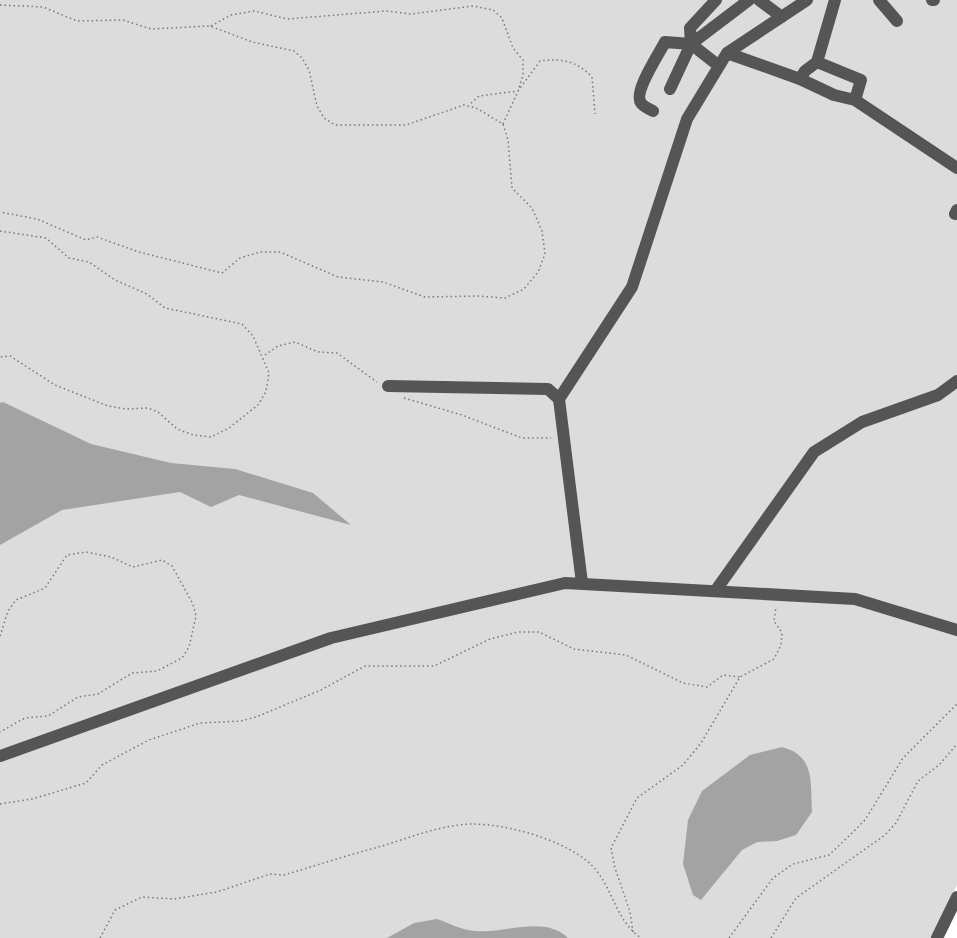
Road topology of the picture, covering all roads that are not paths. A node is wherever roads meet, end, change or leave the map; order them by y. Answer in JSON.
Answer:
{"nodes":[{"id":1,"x":748,"y":0,"type":"edge"},
{"id":2,"x":759,"y":0,"type":"edge"},
{"id":3,"x":807,"y":0,"type":"edge"},
{"id":4,"x":835,"y":0,"type":"edge"},
{"id":5,"x":879,"y":0,"type":"edge"},
{"id":6,"x":715,"y":1,"type":"edge"},
{"id":7,"x":729,"y":13,"type":"junction"},
{"id":8,"x":782,"y":16,"type":"junction"},
{"id":9,"x":897,"y":21,"type":"dead end"},
{"id":10,"x":692,"y":44,"type":"junction"},
{"id":11,"x":727,"y":53,"type":"junction"},
{"id":12,"x":817,"y":62,"type":"junction"},
{"id":13,"x":719,"y":66,"type":"junction"},
{"id":14,"x":800,"y":79,"type":"junction"},
{"id":15,"x":670,"y":89,"type":"dead end"},
{"id":16,"x":855,"y":100,"type":"junction"},
{"id":17,"x":653,"y":111,"type":"dead end"},
{"id":18,"x":957,"y":168,"type":"edge"},
{"id":19,"x":957,"y":381,"type":"edge"},
{"id":20,"x":388,"y":386,"type":"road end"},
{"id":21,"x":559,"y":399,"type":"junction"},
{"id":22,"x":582,"y":583,"type":"junction"},
{"id":23,"x":716,"y":590,"type":"junction"},
{"id":24,"x":957,"y":630,"type":"edge"},
{"id":25,"x":0,"y":756,"type":"edge"},
{"id":26,"x":957,"y":897,"type":"edge"},
{"id":27,"x":937,"y":938,"type":"edge"}],
"edges":[{"from":1,"to":7,"type":"street"},
{"from":2,"to":8,"type":"street"},
{"from":3,"to":8,"type":"street"},
{"from":4,"to":12,"type":"street"},
{"from":5,"to":9,"type":"street"},
{"from":6,"to":7,"type":"street"},
{"from":6,"to":10,"type":"street"},
{"from":7,"to":10,"type":"street"},
{"from":8,"to":11,"type":"street"},
{"from":10,"to":13,"type":"street"},
{"from":10,"to":15,"type":"street"},
{"from":10,"to":17,"type":"street"},
{"from":11,"to":13,"type":"street"},
{"from":11,"to":14,"type":"street"},
{"from":12,"to":14,"type":"street"},
{"from":12,"to":16,"type":"street"},
{"from":13,"to":21,"type":"street"},
{"from":14,"to":16,"type":"street"},
{"from":16,"to":18,"type":"street"},
{"from":19,"to":23,"type":"street"},
{"from":20,"to":21,"type":"street"},
{"from":21,"to":22,"type":"street"},
{"from":22,"to":23,"type":"street"},
{"from":22,"to":25,"type":"street"},
{"from":23,"to":24,"type":"street"},
{"from":26,"to":27,"type":"street"}]}
